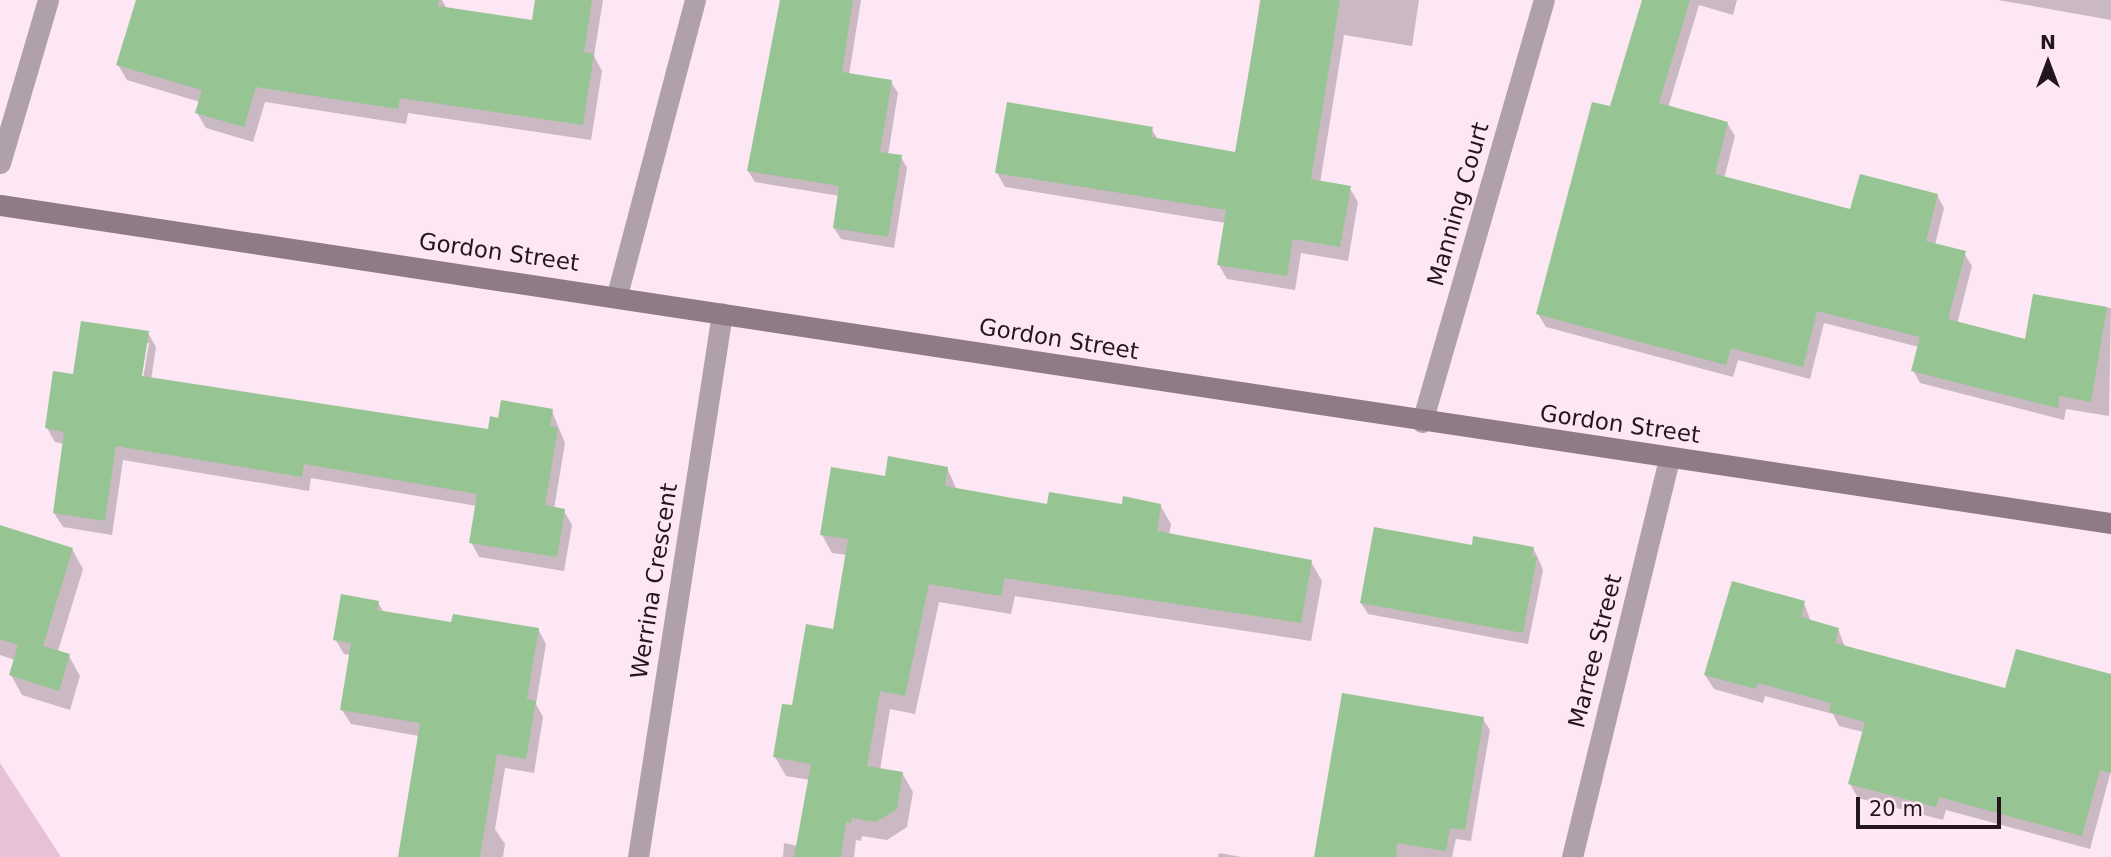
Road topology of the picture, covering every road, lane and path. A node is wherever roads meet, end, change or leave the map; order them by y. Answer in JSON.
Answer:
{"nodes":[{"id":1,"x":47,"y":0,"type":"edge"},
{"id":2,"x":695,"y":0,"type":"edge"},
{"id":3,"x":1544,"y":0,"type":"edge"},
{"id":4,"x":0,"y":163,"type":"edge"},
{"id":5,"x":0,"y":205,"type":"edge"},
{"id":6,"x":617,"y":295,"type":"junction"},
{"id":7,"x":722,"y":313,"type":"junction"},
{"id":8,"x":1422,"y":422,"type":"junction"},
{"id":9,"x":1669,"y":458,"type":"junction"},
{"id":10,"x":2111,"y":523,"type":"edge"},
{"id":11,"x":638,"y":857,"type":"edge"},
{"id":12,"x":1572,"y":857,"type":"edge"}],
"edges":[{"from":1,"to":4,"type":"street"},
{"from":2,"to":6,"type":"street"},
{"from":3,"to":8,"type":"street","name":"Manning Court"},
{"from":5,"to":6,"type":"street","name":"Gordon Street"},
{"from":6,"to":7,"type":"street","name":"Gordon Street"},
{"from":7,"to":8,"type":"street","name":"Gordon Street"},
{"from":7,"to":11,"type":"street","name":"Werrina Crescent"},
{"from":8,"to":9,"type":"street","name":"Gordon Street"},
{"from":9,"to":10,"type":"street","name":"Gordon Street"},
{"from":9,"to":12,"type":"street","name":"Marree Street"}]}
